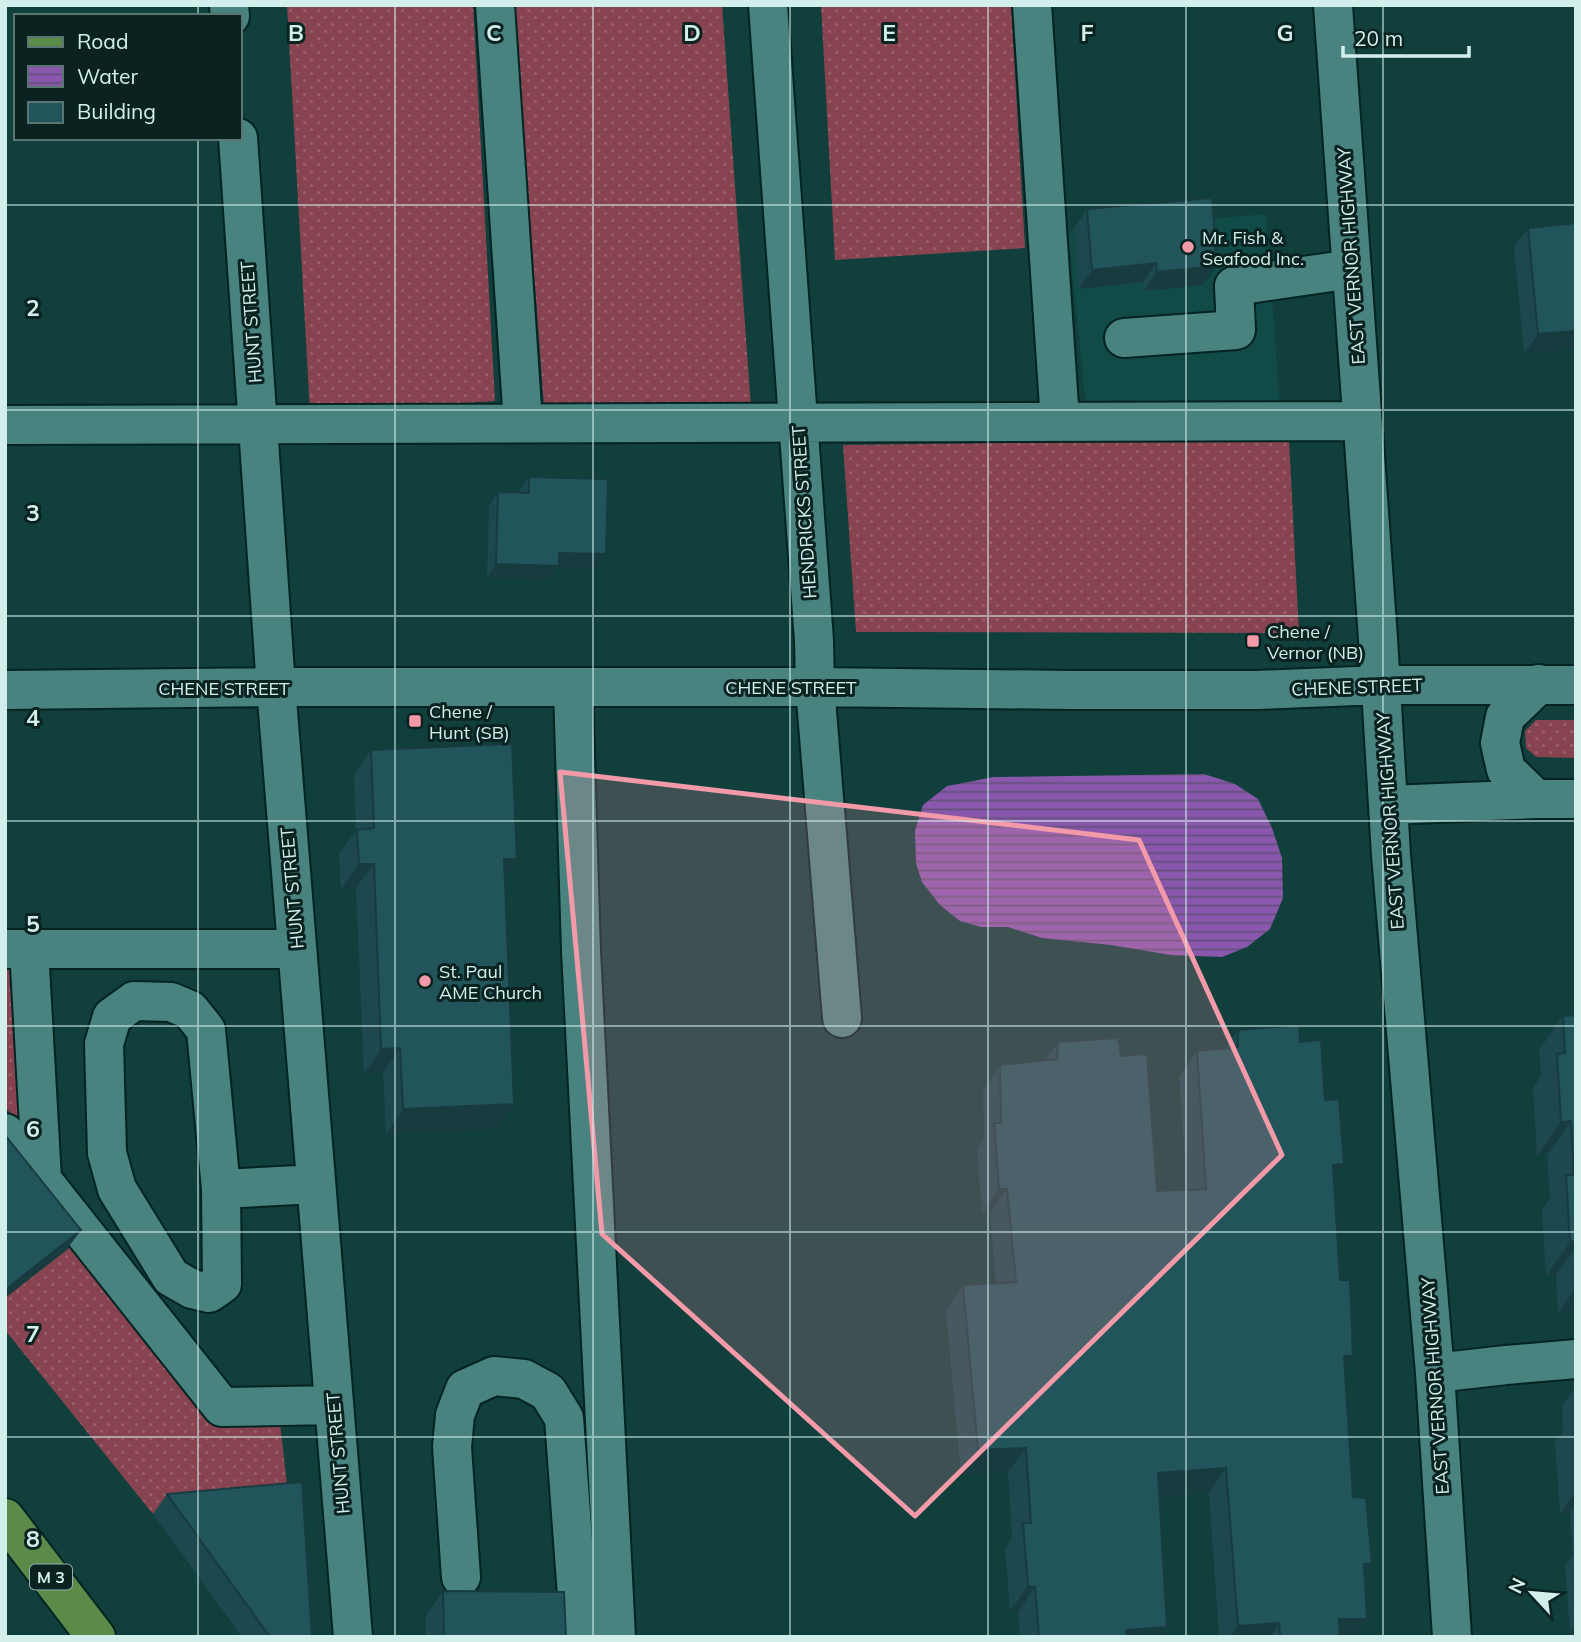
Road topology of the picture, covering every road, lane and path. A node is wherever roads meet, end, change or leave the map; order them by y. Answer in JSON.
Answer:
{"nodes":[{"id":1,"x":495,"y":5,"type":"edge"},
{"id":2,"x":768,"y":5,"type":"edge"},
{"id":3,"x":1032,"y":5,"type":"edge"},
{"id":4,"x":1333,"y":5,"type":"edge"},
{"id":5,"x":239,"y":140,"type":"edge"},
{"id":6,"x":1352,"y":269,"type":"junction"},
{"id":7,"x":1124,"y":338,"type":"dead end"},
{"id":8,"x":1060,"y":421,"type":"junction"},
{"id":9,"x":1363,"y":421,"type":"junction"},
{"id":10,"x":798,"y":422,"type":"junction"},
{"id":11,"x":258,"y":424,"type":"junction"},
{"id":12,"x":523,"y":424,"type":"junction"},
{"id":13,"x":5,"y":425,"type":"edge"},
{"id":14,"x":1381,"y":685,"type":"junction"},
{"id":15,"x":1557,"y":685,"type":"edge"},
{"id":16,"x":276,"y":687,"type":"junction"},
{"id":17,"x":815,"y":687,"type":"junction"},
{"id":18,"x":573,"y":688,"type":"junction"},
{"id":19,"x":5,"y":690,"type":"edge"},
{"id":20,"x":1536,"y":799,"type":"junction"},
{"id":21,"x":1576,"y":799,"type":"edge"},
{"id":22,"x":1388,"y":805,"type":"junction"},
{"id":23,"x":17,"y":949,"type":"edge"},
{"id":24,"x":297,"y":949,"type":"junction"},
{"id":25,"x":842,"y":1018,"type":"dead end"},
{"id":26,"x":5,"y":1133,"type":"edge"},
{"id":27,"x":42,"y":1179,"type":"junction"},
{"id":28,"x":316,"y":1184,"type":"junction"},
{"id":29,"x":221,"y":1189,"type":"junction"},
{"id":30,"x":1576,"y":1359,"type":"edge"},
{"id":31,"x":1435,"y":1373,"type":"junction"},
{"id":32,"x":334,"y":1405,"type":"junction"},
{"id":33,"x":5,"y":1518,"type":"edge"},
{"id":34,"x":461,"y":1577,"type":"dead end"},
{"id":35,"x":96,"y":1637,"type":"edge"},
{"id":36,"x":353,"y":1637,"type":"edge"},
{"id":37,"x":580,"y":1637,"type":"edge"},
{"id":38,"x":616,"y":1637,"type":"edge"},
{"id":39,"x":1452,"y":1637,"type":"edge"}],
"edges":[{"from":1,"to":12,"type":"street"},
{"from":2,"to":10,"type":"street","name":"HENDRICKS STREET"},
{"from":3,"to":8,"type":"street"},
{"from":4,"to":6,"type":"street","name":"EAST VERNOR HIGHWAY"},
{"from":5,"to":11,"type":"street","name":"HUNT STREET"},
{"from":6,"to":7,"type":"street"},
{"from":6,"to":9,"type":"street","name":"EAST VERNOR HIGHWAY"},
{"from":8,"to":9,"type":"street"},
{"from":8,"to":10,"type":"street"},
{"from":9,"to":14,"type":"street","name":"EAST VERNOR HIGHWAY"},
{"from":10,"to":12,"type":"street"},
{"from":10,"to":17,"type":"street","name":"HENDRICKS STREET"},
{"from":11,"to":12,"type":"street"},
{"from":11,"to":13,"type":"street"},
{"from":11,"to":16,"type":"street","name":"HUNT STREET"},
{"from":14,"to":15,"type":"street","name":"CHENE STREET"},
{"from":14,"to":17,"type":"street","name":"CHENE STREET"},
{"from":14,"to":22,"type":"street","name":"EAST VERNOR HIGHWAY"},
{"from":15,"to":20,"type":"street"},
{"from":16,"to":18,"type":"street","name":"CHENE STREET"},
{"from":16,"to":19,"type":"street","name":"CHENE STREET"},
{"from":16,"to":24,"type":"street","name":"HUNT STREET"},
{"from":17,"to":18,"type":"street","name":"CHENE STREET"},
{"from":17,"to":25,"type":"street","name":"HENDRICKS STREET"},
{"from":18,"to":38,"type":"street"},
{"from":20,"to":21,"type":"street"},
{"from":20,"to":22,"type":"street"},
{"from":22,"to":31,"type":"street","name":"EAST VERNOR HIGHWAY"},
{"from":23,"to":24,"type":"street"},
{"from":23,"to":27,"type":"street"},
{"from":24,"to":28,"type":"street","name":"HUNT STREET"},
{"from":26,"to":27,"type":"street"},
{"from":27,"to":32,"type":"street"},
{"from":28,"to":29,"type":"street"},
{"from":28,"to":32,"type":"street","name":"HUNT STREET"},
{"from":29,"to":29,"type":"street"},
{"from":30,"to":31,"type":"street"},
{"from":31,"to":39,"type":"street","name":"EAST VERNOR HIGHWAY"},
{"from":32,"to":36,"type":"street","name":"HUNT STREET"},
{"from":33,"to":35,"type":"main road","number":"M 3"},
{"from":34,"to":37,"type":"street"}]}
